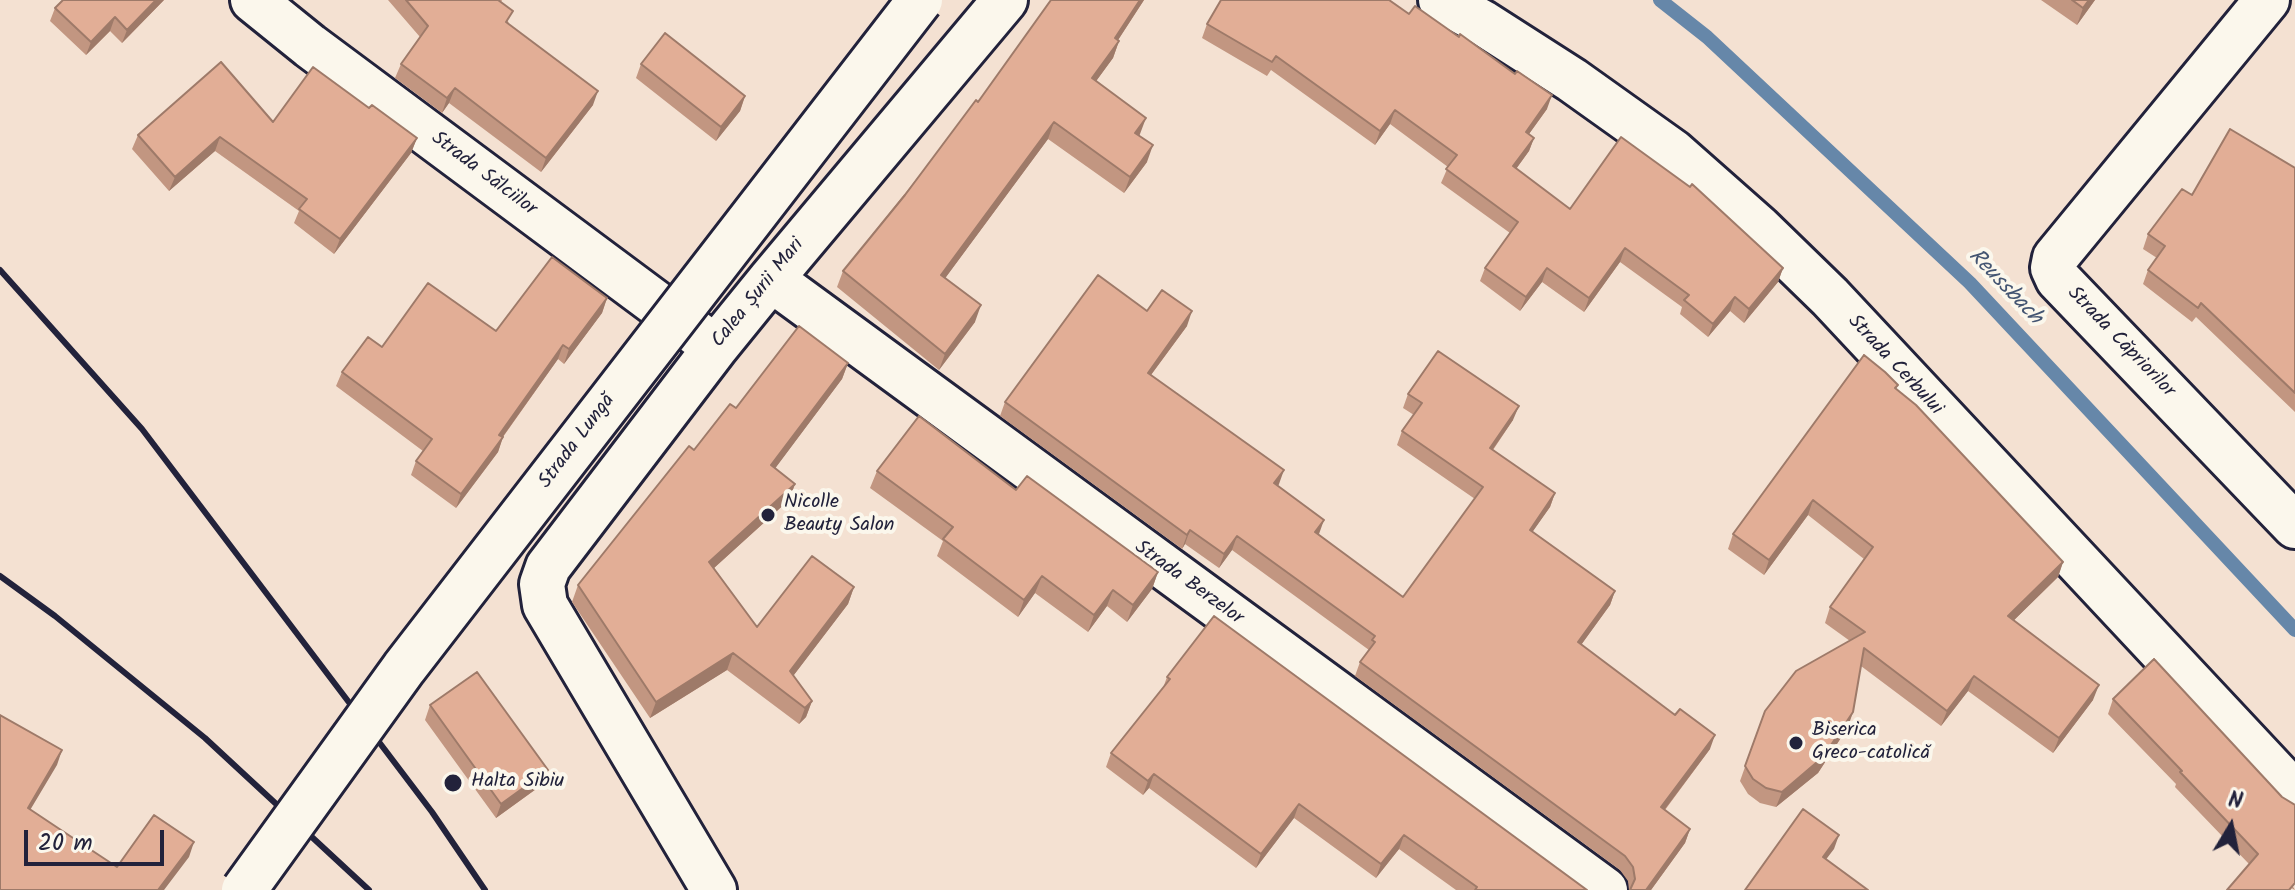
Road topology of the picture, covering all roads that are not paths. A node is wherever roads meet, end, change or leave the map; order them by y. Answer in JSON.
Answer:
{"nodes":[{"id":1,"x":253,"y":0,"type":"edge"},
{"id":2,"x":920,"y":0,"type":"edge"},
{"id":3,"x":1005,"y":0,"type":"edge"},
{"id":4,"x":1441,"y":0,"type":"edge"},
{"id":5,"x":2267,"y":0,"type":"edge"},
{"id":6,"x":771,"y":279,"type":"junction"},
{"id":7,"x":715,"y":348,"type":"junction"},
{"id":8,"x":2295,"y":526,"type":"edge"},
{"id":9,"x":2295,"y":794,"type":"edge"},
{"id":10,"x":244,"y":890,"type":"edge"},
{"id":11,"x":714,"y":890,"type":"edge"},
{"id":12,"x":1605,"y":890,"type":"edge"}],
"edges":[{"from":1,"to":7,"type":"street","name":"Strada Sălciilor"},
{"from":2,"to":10,"type":"street","name":"Strada Lungă","bridge":true},
{"from":3,"to":6,"type":"street","name":"Calea Șurii Mari"},
{"from":4,"to":9,"type":"street","name":"Strada Cerbului"},
{"from":5,"to":8,"type":"street","name":"Strada Căpriorilor"},
{"from":6,"to":7,"type":"street","name":"Calea Șurii Mari"},
{"from":6,"to":12,"type":"street","name":"Strada Berzelor"},
{"from":7,"to":11,"type":"street","name":"Calea Șurii Mari"}]}
